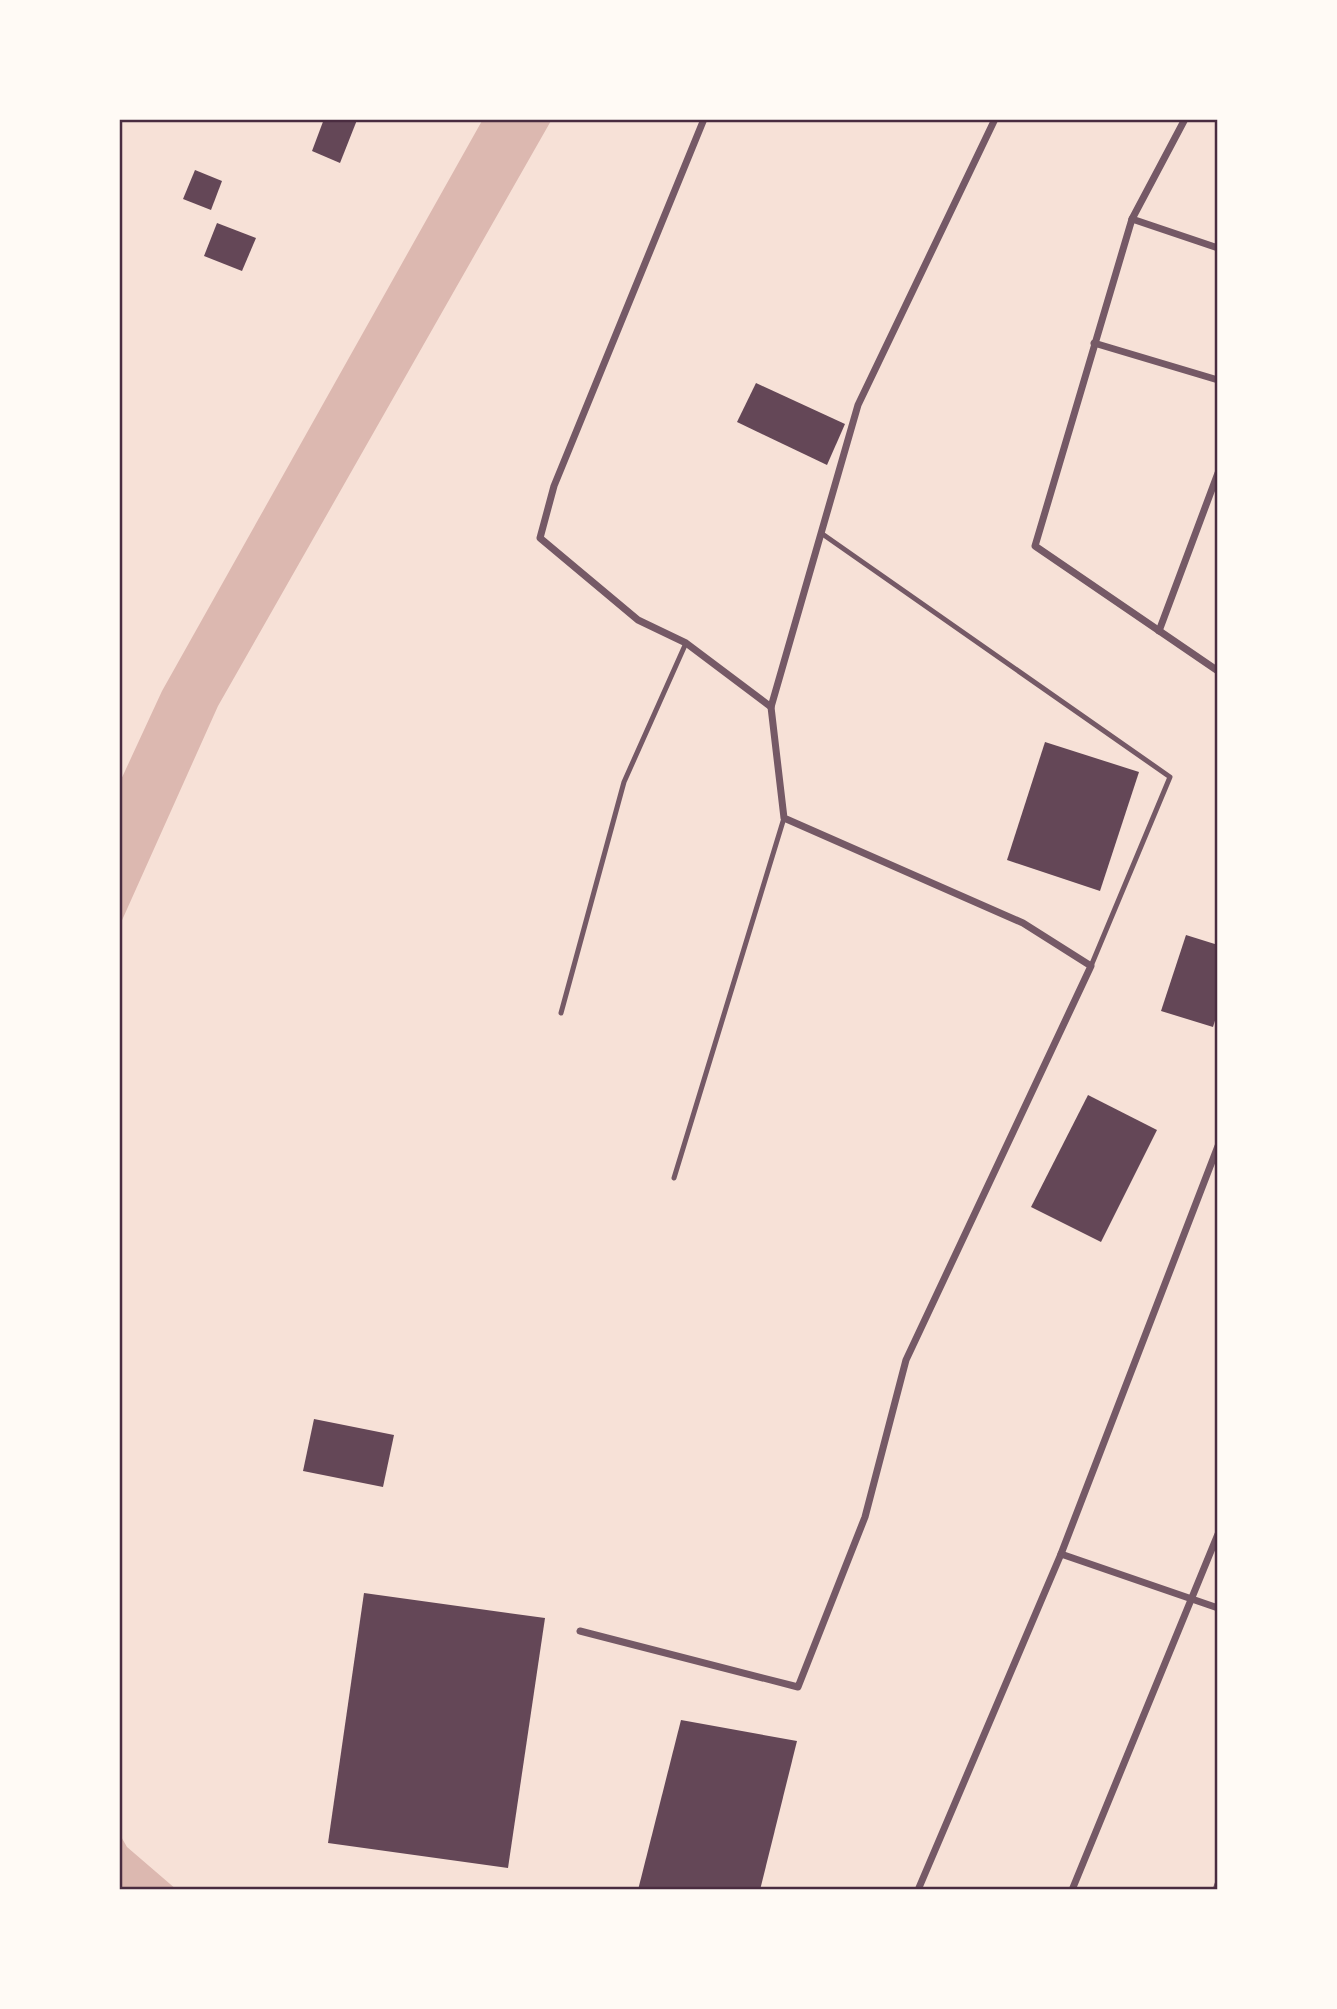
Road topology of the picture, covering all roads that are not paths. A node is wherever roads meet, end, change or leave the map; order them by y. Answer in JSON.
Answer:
{"nodes":[{"id":1,"x":704,"y":119,"type":"edge"},
{"id":2,"x":995,"y":119,"type":"edge"},
{"id":3,"x":1185,"y":119,"type":"edge"},
{"id":4,"x":1132,"y":219,"type":"junction"},
{"id":5,"x":1218,"y":247,"type":"edge"},
{"id":6,"x":1094,"y":343,"type":"junction"},
{"id":7,"x":1218,"y":380,"type":"edge"},
{"id":8,"x":1218,"y":473,"type":"edge"},
{"id":9,"x":821,"y":533,"type":"junction"},
{"id":10,"x":1159,"y":631,"type":"junction"},
{"id":11,"x":686,"y":643,"type":"junction"},
{"id":12,"x":1218,"y":671,"type":"edge"},
{"id":13,"x":771,"y":707,"type":"junction"},
{"id":14,"x":784,"y":818,"type":"junction"},
{"id":15,"x":1091,"y":966,"type":"junction"},
{"id":16,"x":561,"y":1013,"type":"dead end"},
{"id":17,"x":1217,"y":1149,"type":"edge"},
{"id":18,"x":674,"y":1178,"type":"dead end"},
{"id":19,"x":1218,"y":1534,"type":"edge"},
{"id":20,"x":1060,"y":1554,"type":"junction"},
{"id":21,"x":1192,"y":1599,"type":"junction"},
{"id":22,"x":1218,"y":1608,"type":"edge"},
{"id":23,"x":580,"y":1631,"type":"dead end"},
{"id":24,"x":1218,"y":1884,"type":"edge"},
{"id":25,"x":918,"y":1890,"type":"edge"},
{"id":26,"x":1072,"y":1890,"type":"edge"},
{"id":27,"x":1216,"y":1890,"type":"edge"}],
"edges":[{"from":1,"to":11,"type":"street"},
{"from":2,"to":9,"type":"street"},
{"from":3,"to":4,"type":"street"},
{"from":4,"to":5,"type":"street"},
{"from":4,"to":6,"type":"street"},
{"from":6,"to":7,"type":"street"},
{"from":6,"to":10,"type":"street"},
{"from":8,"to":10,"type":"street"},
{"from":9,"to":13,"type":"street"},
{"from":9,"to":15,"type":"lane"},
{"from":10,"to":12,"type":"street"},
{"from":11,"to":13,"type":"street"},
{"from":11,"to":16,"type":"lane"},
{"from":13,"to":14,"type":"street"},
{"from":14,"to":15,"type":"street"},
{"from":14,"to":18,"type":"lane"},
{"from":15,"to":23,"type":"street"},
{"from":17,"to":20,"type":"street"},
{"from":19,"to":21,"type":"street"},
{"from":20,"to":21,"type":"street"},
{"from":20,"to":25,"type":"street"},
{"from":21,"to":22,"type":"street"},
{"from":21,"to":26,"type":"street"},
{"from":24,"to":27,"type":"street"}]}
